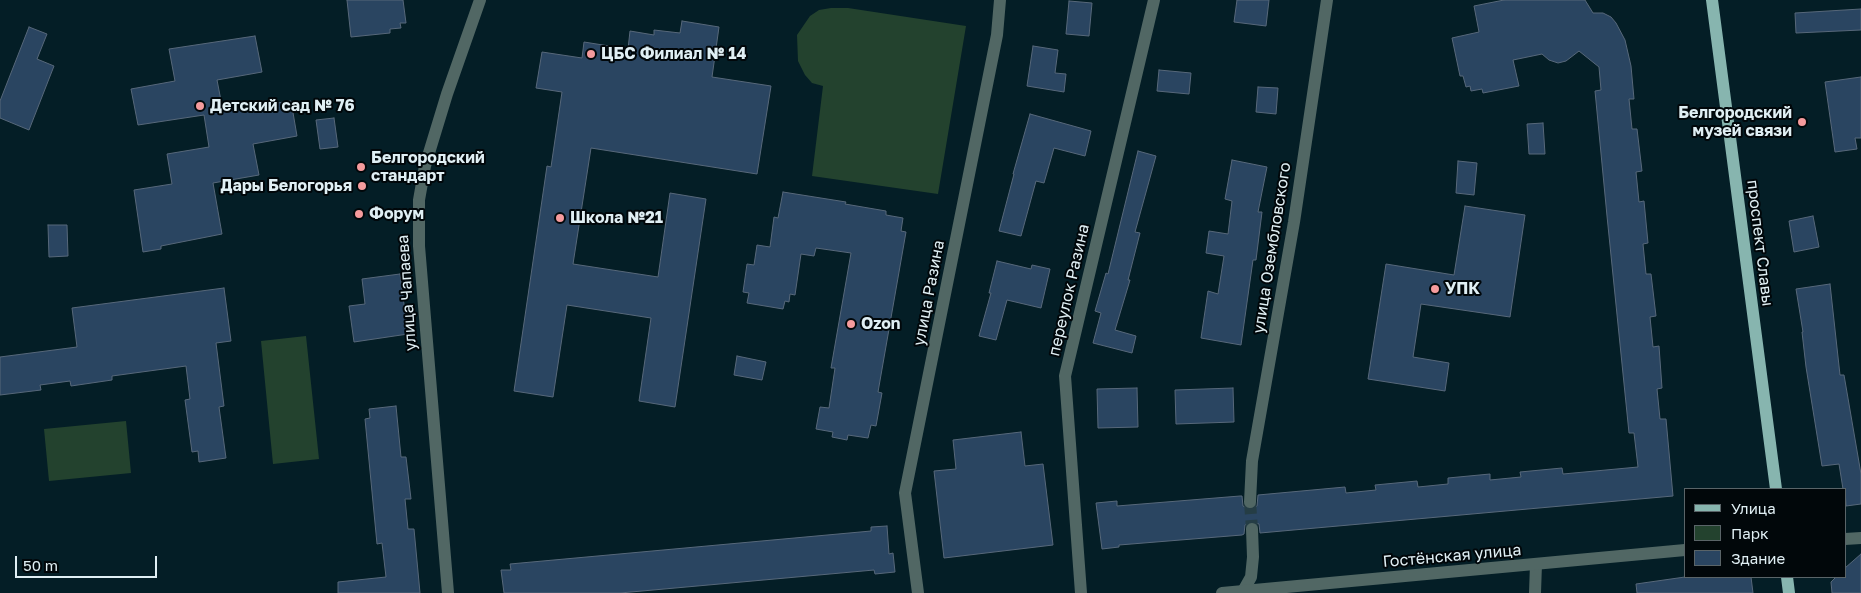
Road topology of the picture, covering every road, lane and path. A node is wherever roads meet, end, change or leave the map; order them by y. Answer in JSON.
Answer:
{"nodes":[{"id":1,"x":480,"y":0,"type":"edge"},
{"id":2,"x":1000,"y":0,"type":"edge"},
{"id":3,"x":1154,"y":0,"type":"edge"},
{"id":4,"x":1326,"y":0,"type":"edge"},
{"id":5,"x":1712,"y":0,"type":"edge"},
{"id":6,"x":1776,"y":488,"type":"edge"},
{"id":7,"x":1250,"y":502,"type":"tunnel mouth"},
{"id":8,"x":1252,"y":529,"type":"tunnel mouth"},
{"id":9,"x":1861,"y":538,"type":"edge"},
{"id":10,"x":1846,"y":539,"type":"edge"},
{"id":11,"x":1684,"y":550,"type":"edge"},
{"id":12,"x":1536,"y":564,"type":"junction"},
{"id":13,"x":1787,"y":578,"type":"edge"},
{"id":14,"x":1242,"y":592,"type":"edge"},
{"id":15,"x":448,"y":593,"type":"edge"},
{"id":16,"x":918,"y":593,"type":"edge"},
{"id":17,"x":1081,"y":593,"type":"edge"},
{"id":18,"x":1222,"y":593,"type":"edge"},
{"id":19,"x":1535,"y":593,"type":"edge"},
{"id":20,"x":1789,"y":593,"type":"edge"}],
"edges":[{"from":1,"to":15,"type":"street","name":"улица Чапаева"},
{"from":2,"to":16,"type":"street","name":"улица Разина"},
{"from":3,"to":17,"type":"street","name":"переулок Разина"},
{"from":4,"to":7,"type":"street","name":"улица Озембловского"},
{"from":5,"to":6,"type":"main road","name":"проспект Славы"},
{"from":8,"to":14,"type":"street"},
{"from":9,"to":10,"type":"street"},
{"from":11,"to":12,"type":"street","name":"Гостёнская улица"},
{"from":12,"to":14,"type":"street","name":"Гостёнская улица"},
{"from":12,"to":19,"type":"street"},
{"from":13,"to":20,"type":"main road"},
{"from":14,"to":18,"type":"street","name":"Гостёнская улица"}]}
